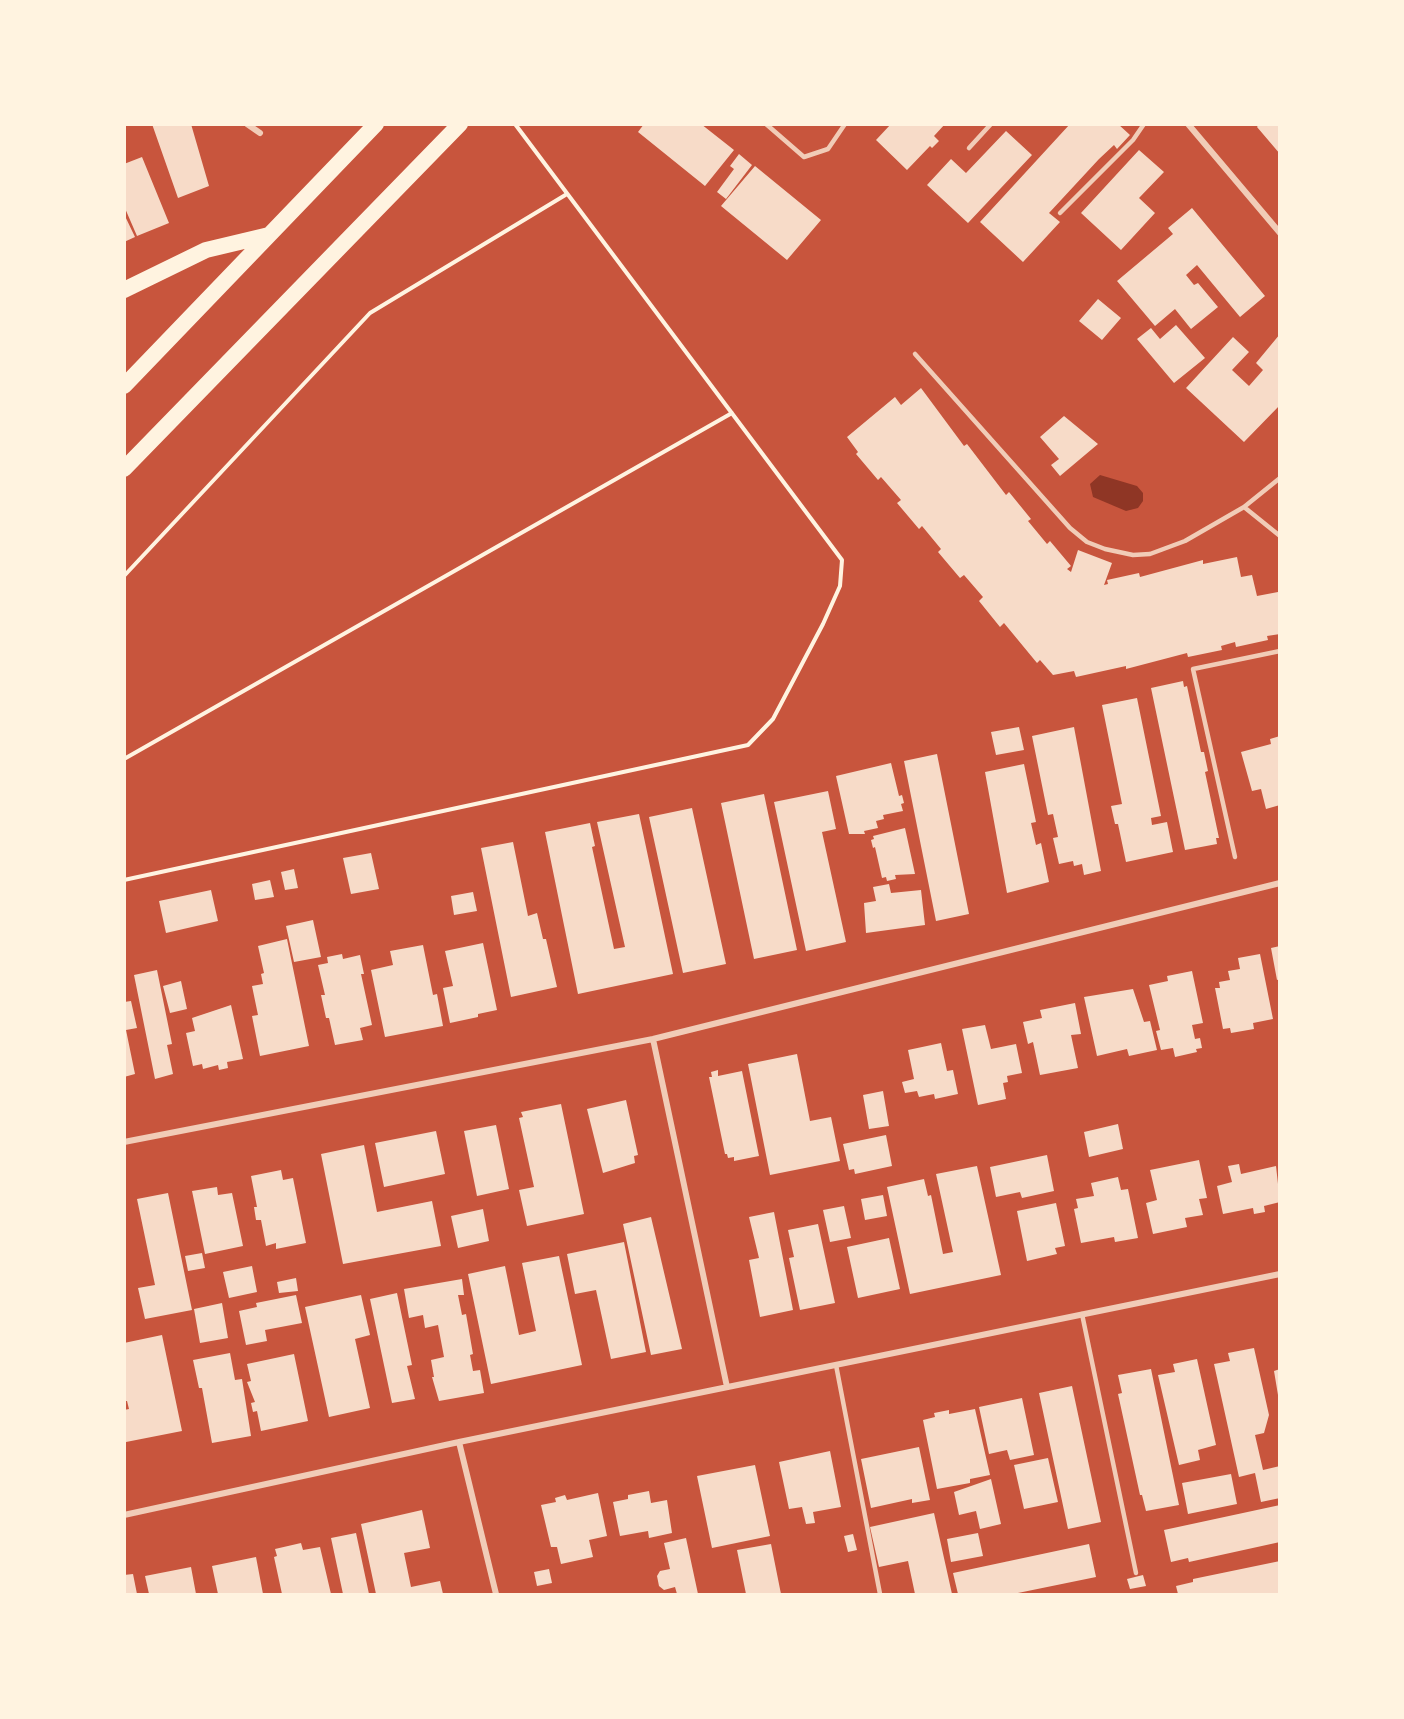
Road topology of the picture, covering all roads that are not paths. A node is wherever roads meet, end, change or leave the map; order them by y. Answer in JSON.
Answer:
{"nodes":[{"id":1,"x":248,"y":124,"type":"edge"},
{"id":2,"x":376,"y":124,"type":"edge"},
{"id":3,"x":460,"y":124,"type":"edge"},
{"id":4,"x":766,"y":124,"type":"edge"},
{"id":5,"x":845,"y":124,"type":"edge"},
{"id":6,"x":991,"y":124,"type":"edge"},
{"id":7,"x":1144,"y":124,"type":"edge"},
{"id":8,"x":1188,"y":124,"type":"edge"},
{"id":9,"x":260,"y":134,"type":"dead end"},
{"id":10,"x":969,"y":148,"type":"dead end"},
{"id":11,"x":1060,"y":213,"type":"dead end"},
{"id":12,"x":1280,"y":233,"type":"edge"},
{"id":13,"x":270,"y":234,"type":"junction"},
{"id":14,"x":124,"y":290,"type":"edge"},
{"id":15,"x":915,"y":354,"type":"dead end"},
{"id":16,"x":124,"y":386,"type":"edge"},
{"id":17,"x":124,"y":469,"type":"edge"},
{"id":18,"x":1280,"y":478,"type":"edge"},
{"id":19,"x":1244,"y":507,"type":"junction"},
{"id":20,"x":1280,"y":536,"type":"edge"},
{"id":21,"x":1280,"y":651,"type":"edge"},
{"id":22,"x":1235,"y":857,"type":"dead end"},
{"id":23,"x":1280,"y":883,"type":"edge"},
{"id":24,"x":653,"y":1039,"type":"junction"},
{"id":25,"x":124,"y":1142,"type":"edge"},
{"id":26,"x":1280,"y":1274,"type":"edge"},
{"id":27,"x":1083,"y":1314,"type":"junction"},
{"id":28,"x":836,"y":1365,"type":"junction"},
{"id":29,"x":727,"y":1387,"type":"junction"},
{"id":30,"x":459,"y":1442,"type":"junction"},
{"id":31,"x":124,"y":1515,"type":"edge"},
{"id":32,"x":1136,"y":1573,"type":"dead end"},
{"id":33,"x":496,"y":1594,"type":"edge"},
{"id":34,"x":880,"y":1594,"type":"edge"}],
"edges":[{"from":1,"to":9,"type":"street"},
{"from":2,"to":13,"type":"highway"},
{"from":3,"to":17,"type":"highway"},
{"from":4,"to":5,"type":"lane"},
{"from":6,"to":10,"type":"lane"},
{"from":7,"to":11,"type":"lane"},
{"from":8,"to":12,"type":"street"},
{"from":13,"to":14,"type":"highway"},
{"from":13,"to":16,"type":"highway"},
{"from":15,"to":19,"type":"lane"},
{"from":18,"to":19,"type":"lane"},
{"from":19,"to":20,"type":"lane"},
{"from":21,"to":22,"type":"lane"},
{"from":23,"to":24,"type":"street"},
{"from":24,"to":25,"type":"street"},
{"from":24,"to":29,"type":"street"},
{"from":26,"to":27,"type":"street"},
{"from":27,"to":28,"type":"street"},
{"from":27,"to":32,"type":"lane"},
{"from":28,"to":29,"type":"street"},
{"from":28,"to":34,"type":"lane"},
{"from":29,"to":30,"type":"street"},
{"from":30,"to":31,"type":"street"},
{"from":30,"to":33,"type":"street"}]}
